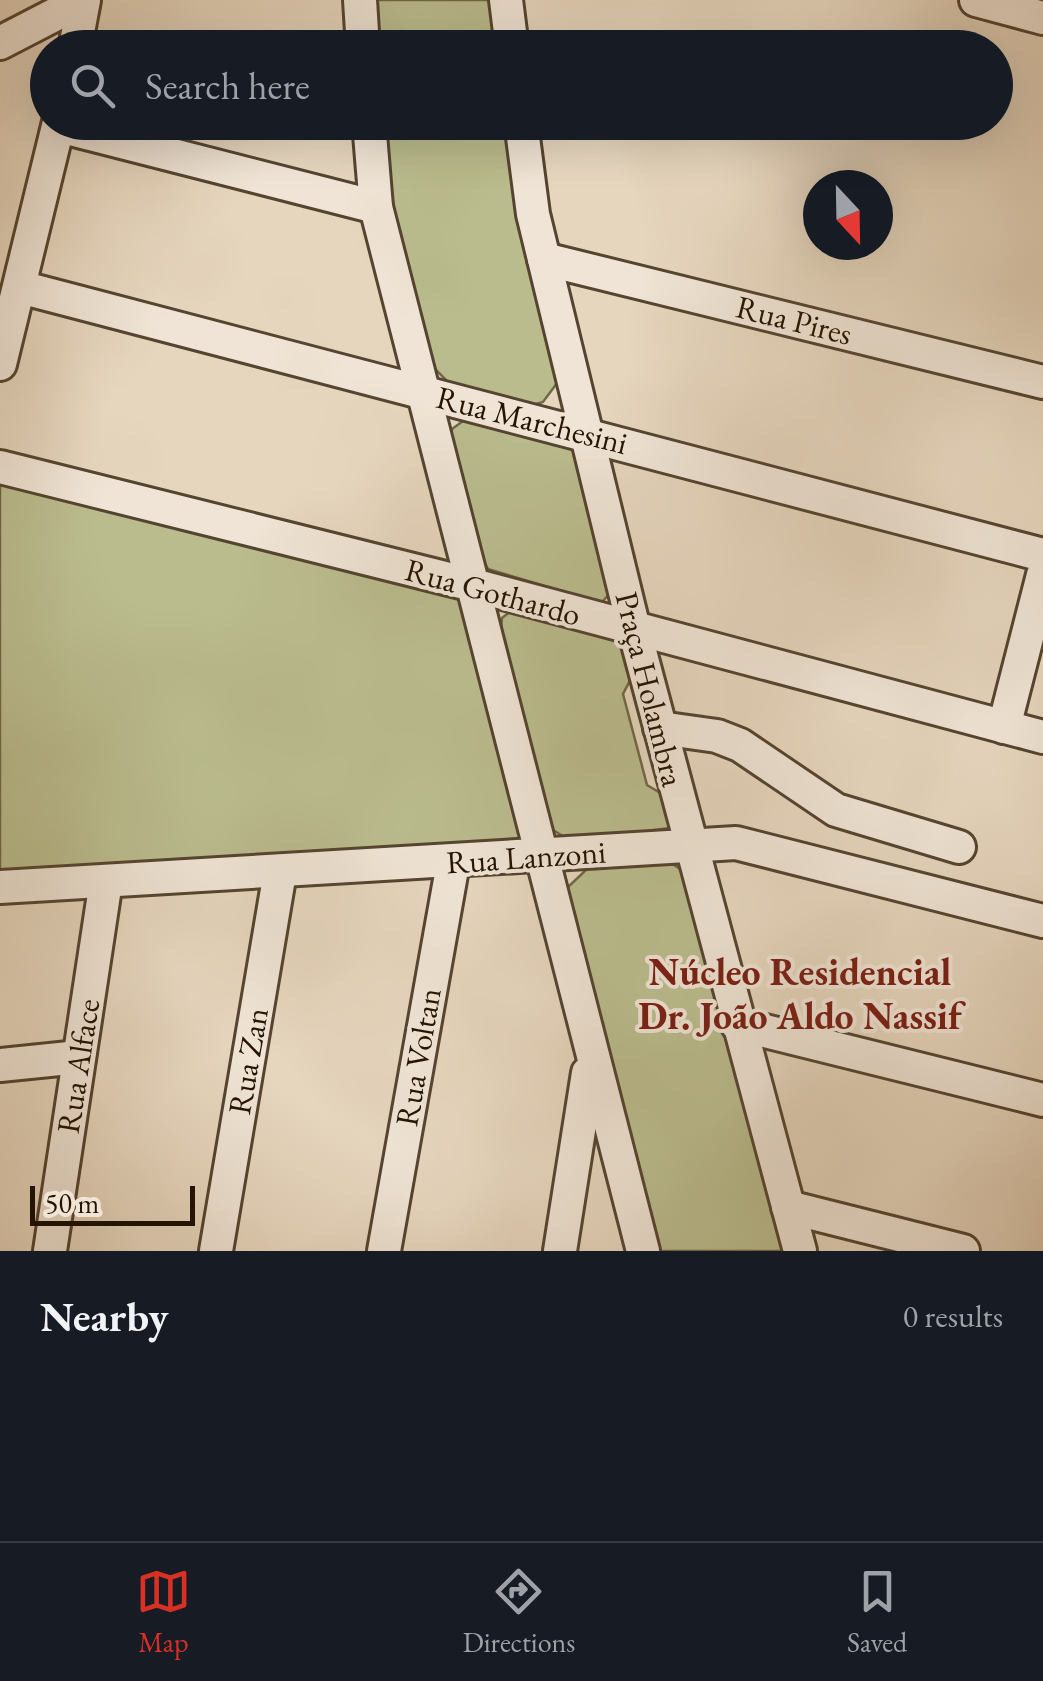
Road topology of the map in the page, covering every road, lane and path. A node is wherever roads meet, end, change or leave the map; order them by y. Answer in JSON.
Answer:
{"nodes":[{"id":1,"x":84,"y":0,"type":"edge"},
{"id":2,"x":360,"y":0,"type":"edge"},
{"id":3,"x":506,"y":0,"type":"edge"},
{"id":4,"x":976,"y":0,"type":"edge"},
{"id":5,"x":1043,"y":18,"type":"edge"},
{"id":6,"x":78,"y":30,"type":"edge"},
{"id":7,"x":362,"y":30,"type":"edge"},
{"id":8,"x":510,"y":30,"type":"edge"},
{"id":9,"x":0,"y":43,"type":"edge"},
{"id":10,"x":55,"y":140,"type":"edge"},
{"id":11,"x":120,"y":140,"type":"edge"},
{"id":12,"x":370,"y":140,"type":"edge"},
{"id":13,"x":524,"y":140,"type":"edge"},
{"id":14,"x":376,"y":207,"type":"junction"},
{"id":15,"x":544,"y":259,"type":"junction"},
{"id":16,"x":20,"y":288,"type":"junction"},
{"id":17,"x":0,"y":364,"type":"edge"},
{"id":18,"x":1043,"y":382,"type":"edge"},
{"id":19,"x":425,"y":394,"type":"junction"},
{"id":20,"x":586,"y":433,"type":"junction"},
{"id":21,"x":0,"y":467,"type":"edge"},
{"id":22,"x":1043,"y":555,"type":"edge"},
{"id":23,"x":1043,"y":575,"type":"edge"},
{"id":24,"x":473,"y":585,"type":"junction"},
{"id":25,"x":634,"y":629,"type":"junction"},
{"id":26,"x":1004,"y":727,"type":"junction"},
{"id":27,"x":660,"y":728,"type":"junction"},
{"id":28,"x":1043,"y":737,"type":"edge"},
{"id":29,"x":689,"y":843,"type":"junction"},
{"id":30,"x":960,"y":847,"type":"dead end"},
{"id":31,"x":542,"y":858,"type":"junction"},
{"id":32,"x":452,"y":863,"type":"junction"},
{"id":33,"x":280,"y":872,"type":"junction"},
{"id":34,"x":106,"y":881,"type":"junction"},
{"id":35,"x":0,"y":887,"type":"edge"},
{"id":36,"x":1043,"y":920,"type":"edge"},
{"id":37,"x":737,"y":1024,"type":"junction"},
{"id":38,"x":79,"y":1057,"type":"junction"},
{"id":39,"x":590,"y":1059,"type":"junction"},
{"id":40,"x":0,"y":1065,"type":"edge"},
{"id":41,"x":1043,"y":1100,"type":"edge"},
{"id":42,"x":788,"y":1207,"type":"junction"},
{"id":43,"x":221,"y":1250,"type":"edge"},
{"id":44,"x":50,"y":1251,"type":"edge"},
{"id":45,"x":384,"y":1251,"type":"edge"},
{"id":46,"x":560,"y":1251,"type":"edge"},
{"id":47,"x":642,"y":1251,"type":"edge"},
{"id":48,"x":800,"y":1251,"type":"edge"},
{"id":49,"x":963,"y":1251,"type":"edge"}],
"edges":[{"from":1,"to":6,"type":"street"},
{"from":1,"to":9,"type":"street"},
{"from":2,"to":7,"type":"street"},
{"from":3,"to":8,"type":"street"},
{"from":4,"to":5,"type":"street"},
{"from":10,"to":16,"type":"street"},
{"from":11,"to":14,"type":"street"},
{"from":12,"to":14,"type":"street"},
{"from":13,"to":15,"type":"street","name":"Praça Holambra"},
{"from":14,"to":19,"type":"street"},
{"from":15,"to":18,"type":"street","name":"Rua Pires"},
{"from":15,"to":20,"type":"street","name":"Praça Holambra"},
{"from":16,"to":17,"type":"street"},
{"from":16,"to":19,"type":"street","name":"Rua Marchesini"},
{"from":19,"to":20,"type":"street","name":"Rua Marchesini"},
{"from":19,"to":24,"type":"street"},
{"from":20,"to":22,"type":"street","name":"Rua Marchesini"},
{"from":20,"to":25,"type":"street","name":"Praça Holambra"},
{"from":21,"to":24,"type":"street","name":"Rua Gothardo"},
{"from":23,"to":26,"type":"street"},
{"from":24,"to":25,"type":"street","name":"Rua Gothardo"},
{"from":24,"to":31,"type":"street"},
{"from":25,"to":26,"type":"street","name":"Rua Gothardo"},
{"from":25,"to":27,"type":"street","name":"Praça Holambra"},
{"from":26,"to":28,"type":"street","name":"Rua Gothardo"},
{"from":27,"to":29,"type":"street","name":"Praça Holambra"},
{"from":27,"to":30,"type":"street"},
{"from":29,"to":31,"type":"street","name":"Rua Lanzoni"},
{"from":29,"to":36,"type":"street","name":"Rua Lanzoni"},
{"from":29,"to":37,"type":"street","name":"Praça Holambra"},
{"from":31,"to":32,"type":"street","name":"Rua Lanzoni"},
{"from":31,"to":39,"type":"street"},
{"from":32,"to":33,"type":"street","name":"Rua Lanzoni"},
{"from":32,"to":45,"type":"street","name":"Rua Voltan"},
{"from":33,"to":34,"type":"street","name":"Rua Lanzoni"},
{"from":33,"to":43,"type":"street","name":"Rua Zan"},
{"from":34,"to":35,"type":"street","name":"Rua Lanzoni"},
{"from":34,"to":38,"type":"street","name":"Rua Alface"},
{"from":37,"to":41,"type":"street"},
{"from":37,"to":42,"type":"street","name":"Praça Holambra"},
{"from":38,"to":40,"type":"street"},
{"from":38,"to":44,"type":"street","name":"Rua Alface"},
{"from":39,"to":46,"type":"street"},
{"from":39,"to":47,"type":"street"},
{"from":42,"to":48,"type":"street","name":"Praça Holambra"},
{"from":42,"to":49,"type":"street"}]}
